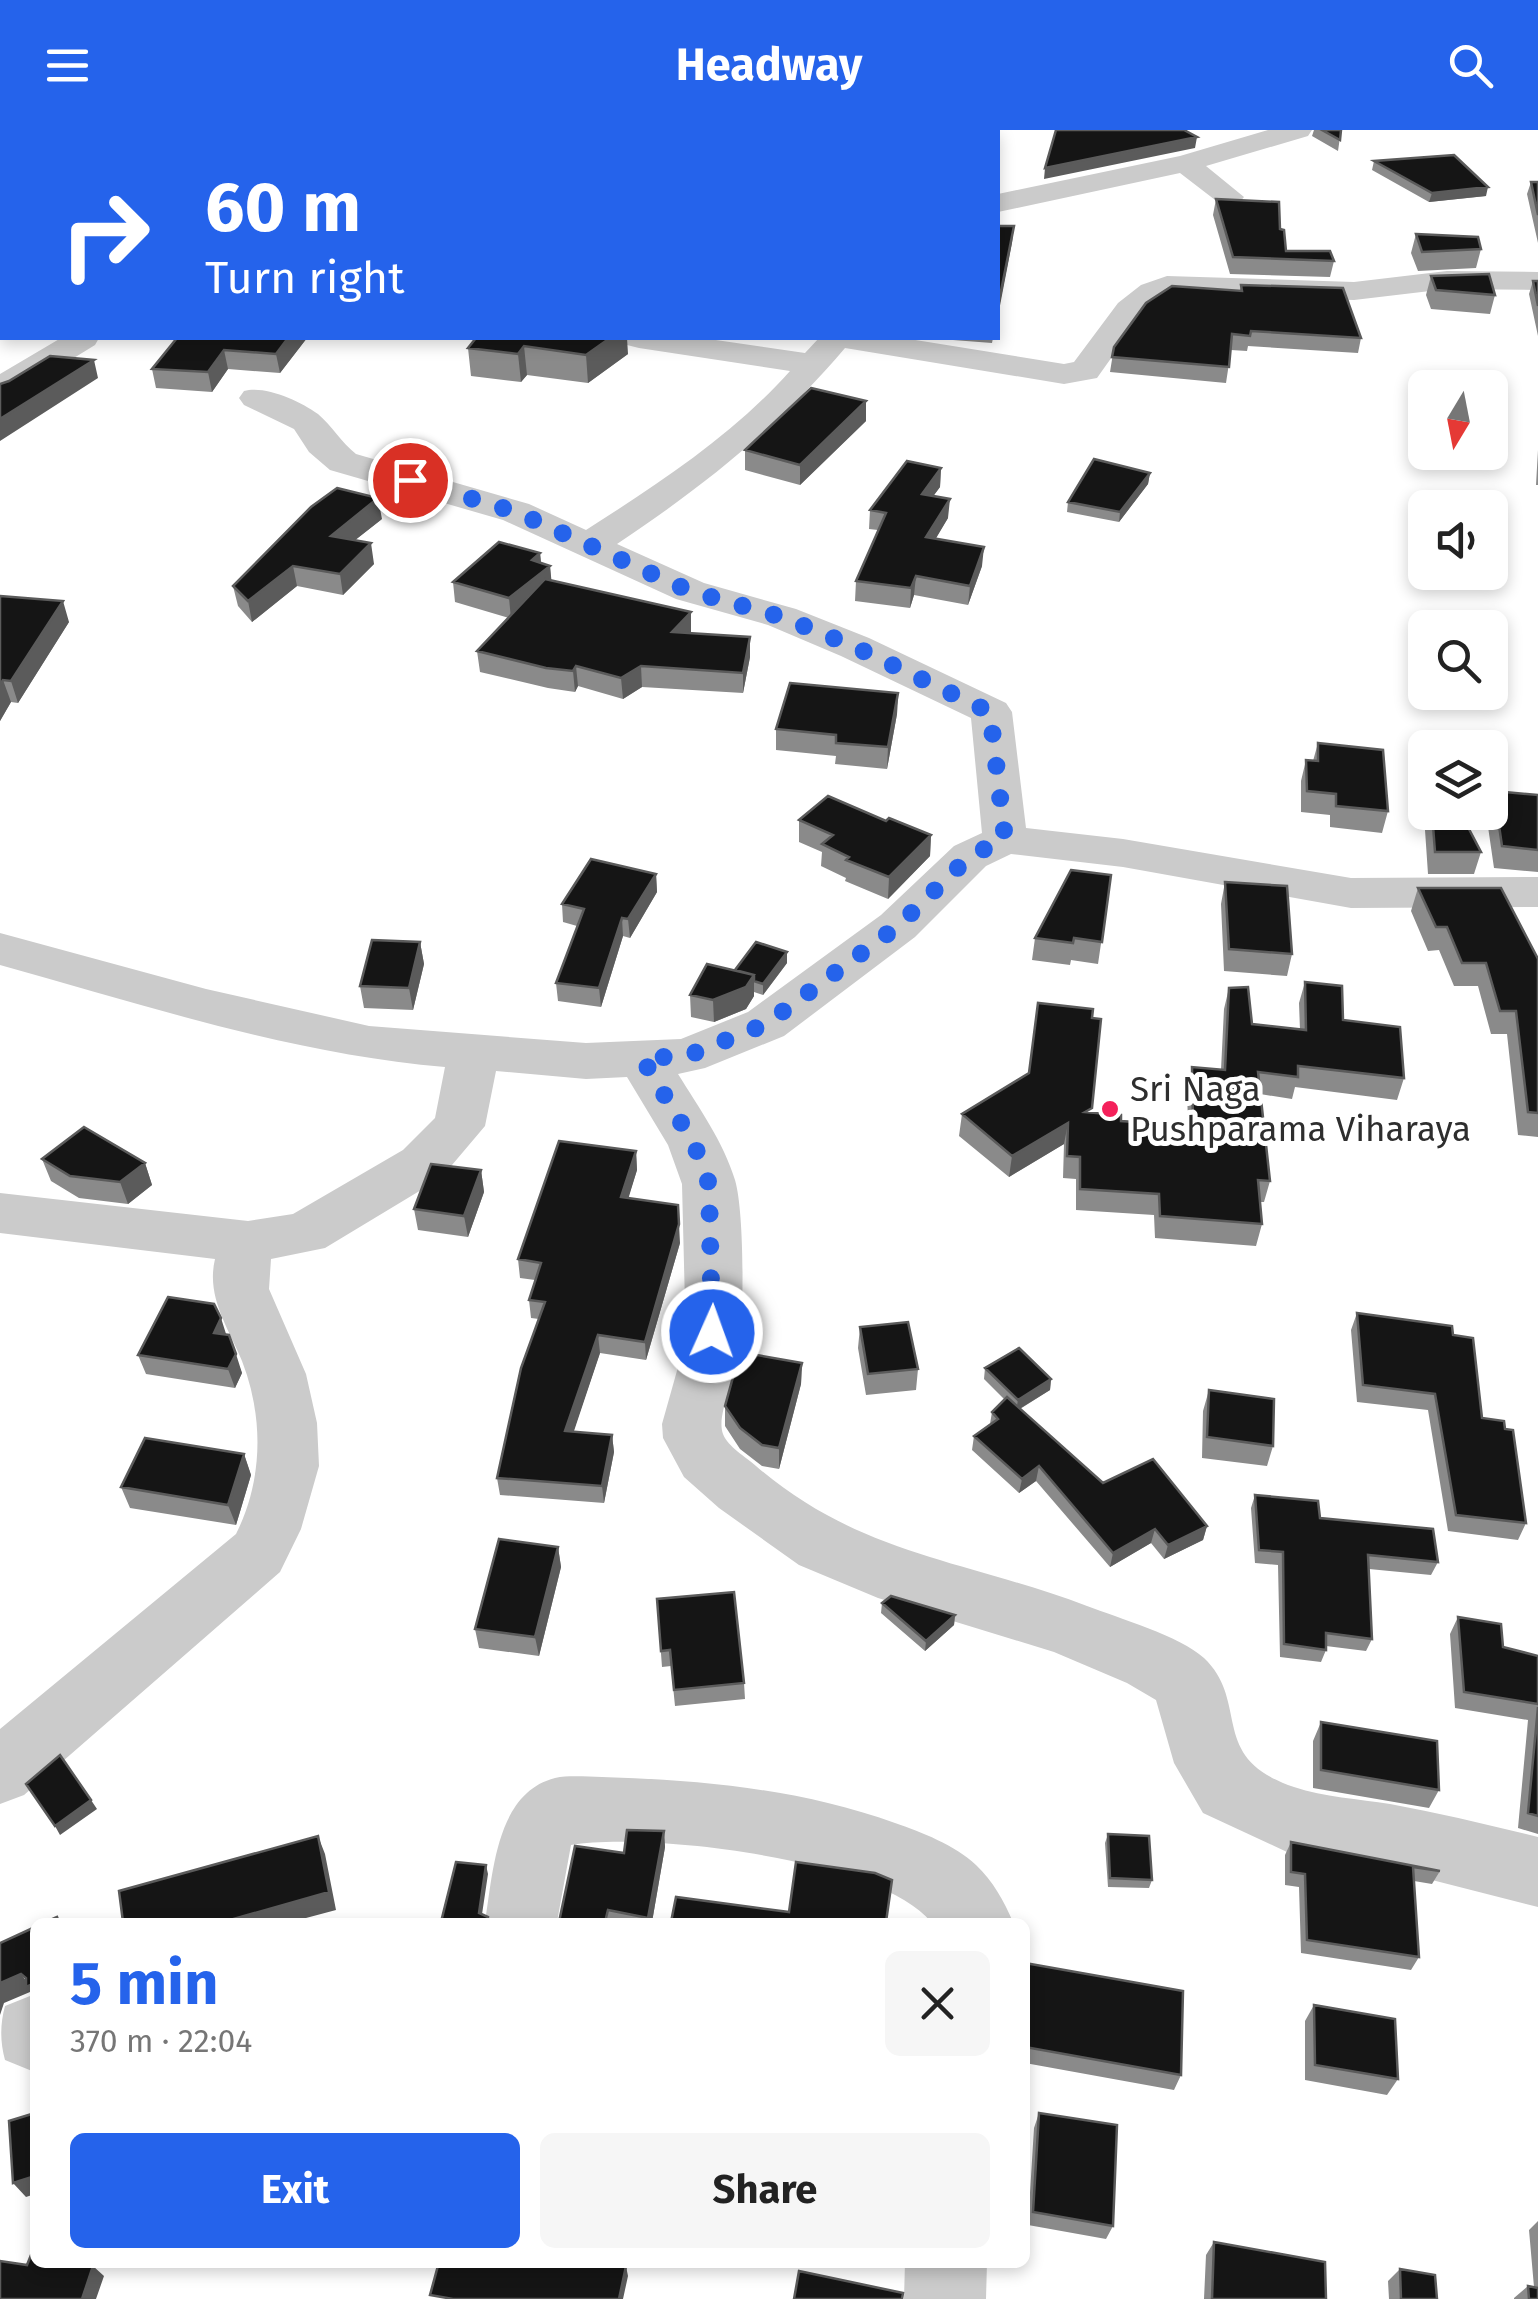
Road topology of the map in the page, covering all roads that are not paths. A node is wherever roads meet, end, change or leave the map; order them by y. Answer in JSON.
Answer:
{"nodes":[{"id":1,"x":1298,"y":130,"type":"edge"},
{"id":2,"x":1186,"y":148,"type":"junction"},
{"id":3,"x":1229,"y":197,"type":"edge"},
{"id":4,"x":1000,"y":202,"type":"edge"},
{"id":5,"x":1538,"y":281,"type":"edge"},
{"id":6,"x":81,"y":340,"type":"edge"},
{"id":7,"x":670,"y":340,"type":"edge"},
{"id":8,"x":858,"y":340,"type":"edge"},
{"id":9,"x":824,"y":350,"type":"edge"},
{"id":10,"x":0,"y":389,"type":"edge"},
{"id":11,"x":256,"y":398,"type":"dead end"},
{"id":12,"x":589,"y":545,"type":"junction"},
{"id":13,"x":1005,"y":839,"type":"junction"},
{"id":14,"x":1538,"y":892,"type":"edge"},
{"id":15,"x":0,"y":950,"type":"edge"},
{"id":16,"x":472,"y":1052,"type":"junction"},
{"id":17,"x":642,"y":1058,"type":"junction"},
{"id":18,"x":0,"y":1213,"type":"edge"},
{"id":19,"x":248,"y":1242,"type":"junction"},
{"id":20,"x":0,"y":1772,"type":"edge"},
{"id":21,"x":1538,"y":1872,"type":"edge"},
{"id":22,"x":521,"y":1918,"type":"edge"},
{"id":23,"x":973,"y":1918,"type":"edge"},
{"id":24,"x":946,"y":2268,"type":"edge"},
{"id":25,"x":945,"y":2299,"type":"edge"}],
"edges":[{"from":1,"to":2,"type":"street"},
{"from":2,"to":3,"type":"street"},
{"from":2,"to":4,"type":"street"},
{"from":5,"to":8,"type":"street"},
{"from":6,"to":10,"type":"street"},
{"from":7,"to":9,"type":"street"},
{"from":9,"to":12,"type":"street"},
{"from":11,"to":12,"type":"street"},
{"from":12,"to":13,"type":"street"},
{"from":13,"to":14,"type":"street"},
{"from":13,"to":17,"type":"street"},
{"from":15,"to":16,"type":"street"},
{"from":16,"to":17,"type":"street"},
{"from":16,"to":19,"type":"street"},
{"from":17,"to":21,"type":"street"},
{"from":18,"to":19,"type":"street"},
{"from":19,"to":20,"type":"street"},
{"from":22,"to":23,"type":"street"},
{"from":24,"to":25,"type":"street"}]}
